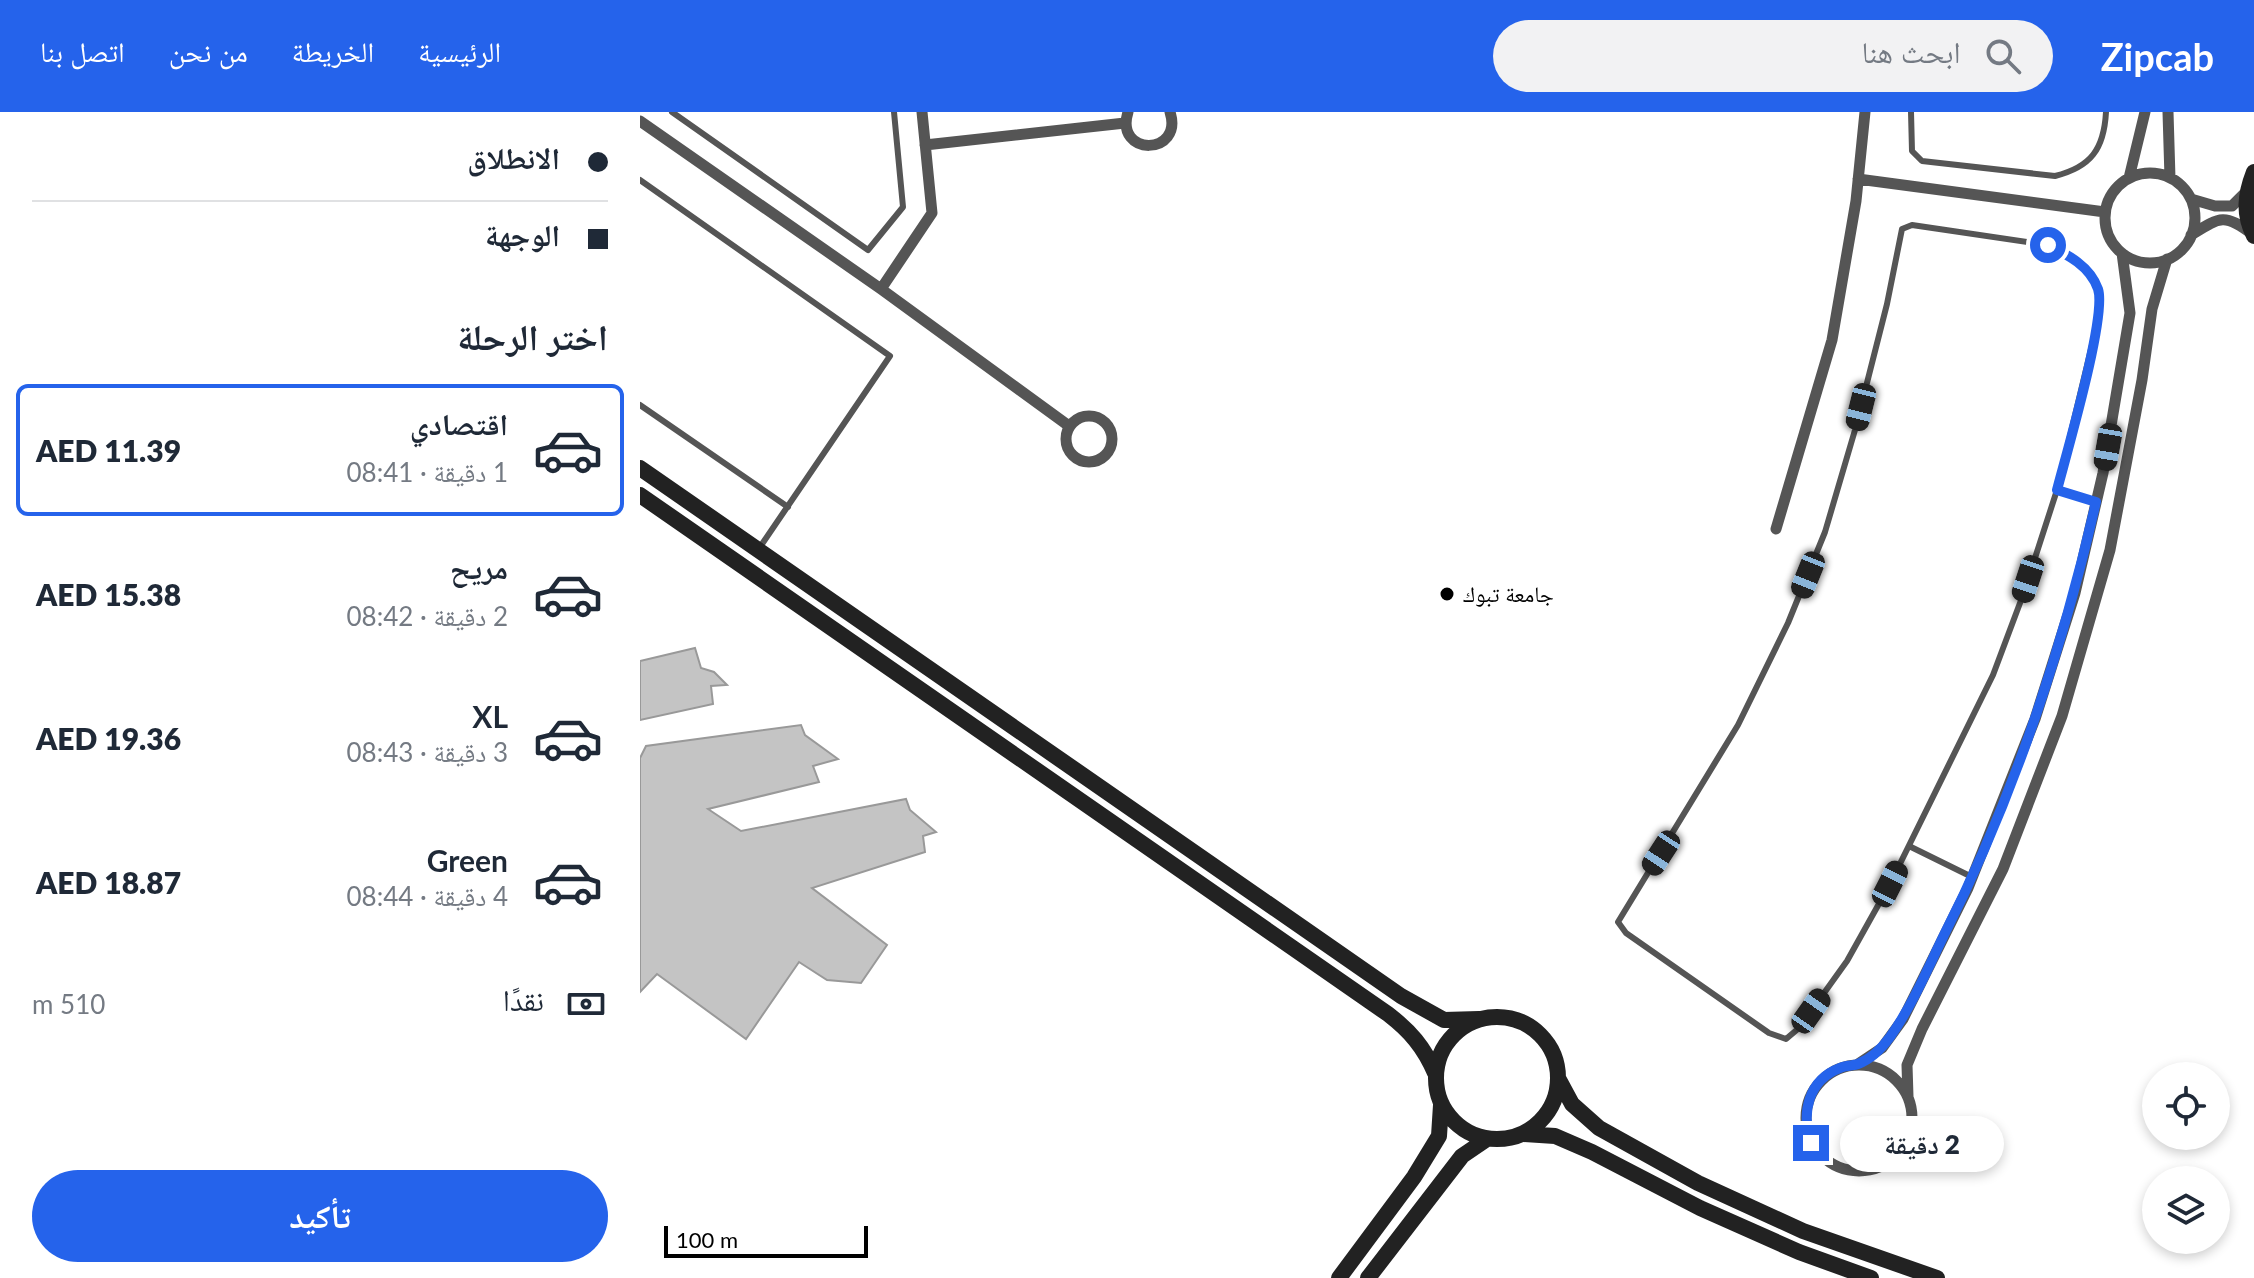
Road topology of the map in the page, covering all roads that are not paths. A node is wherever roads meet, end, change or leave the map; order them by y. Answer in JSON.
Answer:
{"nodes":[{"id":1,"x":672,"y":112,"type":"edge"},
{"id":2,"x":894,"y":112,"type":"edge"},
{"id":3,"x":922,"y":112,"type":"edge"},
{"id":4,"x":1170,"y":112,"type":"edge"},
{"id":5,"x":1865,"y":112,"type":"edge"},
{"id":6,"x":1911,"y":112,"type":"edge"},
{"id":7,"x":2106,"y":112,"type":"edge"},
{"id":8,"x":2145,"y":112,"type":"edge"},
{"id":9,"x":2168,"y":112,"type":"edge"},
{"id":10,"x":1126,"y":118,"type":"edge"},
{"id":11,"x":640,"y":121,"type":"edge"},
{"id":12,"x":925,"y":145,"type":"junction"},
{"id":13,"x":2254,"y":172,"type":"edge"},
{"id":14,"x":2129,"y":178,"type":"junction"},
{"id":15,"x":2170,"y":178,"type":"junction"},
{"id":16,"x":1858,"y":179,"type":"junction"},
{"id":17,"x":640,"y":180,"type":"edge"},
{"id":18,"x":2246,"y":192,"type":"junction"},
{"id":19,"x":2191,"y":199,"type":"junction"},
{"id":20,"x":2105,"y":212,"type":"junction"},
{"id":21,"x":2191,"y":235,"type":"junction"},
{"id":22,"x":2253,"y":235,"type":"edge"},
{"id":23,"x":2122,"y":253,"type":"junction"},
{"id":24,"x":2167,"y":259,"type":"junction"},
{"id":25,"x":881,"y":289,"type":"junction"},
{"id":26,"x":640,"y":405,"type":"edge"},
{"id":27,"x":1069,"y":426,"type":"junction"},
{"id":28,"x":640,"y":468,"type":"edge"},
{"id":29,"x":2057,"y":490,"type":"junction"},
{"id":30,"x":640,"y":495,"type":"edge"},
{"id":31,"x":2096,"y":502,"type":"junction"},
{"id":32,"x":788,"y":507,"type":"junction"},
{"id":33,"x":1776,"y":529,"type":"dead end"},
{"id":34,"x":758,"y":550,"type":"junction"},
{"id":35,"x":1909,"y":846,"type":"junction"},
{"id":36,"x":1972,"y":877,"type":"junction"},
{"id":37,"x":1479,"y":1019,"type":"junction"},
{"id":38,"x":1858,"y":1064,"type":"junction"},
{"id":39,"x":1435,"y":1073,"type":"junction"},
{"id":40,"x":1558,"y":1078,"type":"junction"},
{"id":41,"x":1908,"y":1097,"type":"junction"},
{"id":42,"x":1441,"y":1105,"type":"junction"},
{"id":43,"x":1524,"y":1134,"type":"junction"},
{"id":44,"x":1487,"y":1139,"type":"junction"},
{"id":45,"x":1339,"y":1278,"type":"edge"},
{"id":46,"x":1368,"y":1278,"type":"edge"},
{"id":47,"x":1871,"y":1278,"type":"edge"},
{"id":48,"x":1937,"y":1278,"type":"edge"}],
"edges":[{"from":1,"to":2,"type":"lane"},
{"from":3,"to":12,"type":"street"},
{"from":4,"to":10,"type":"street"},
{"from":5,"to":16,"type":"street"},
{"from":6,"to":7,"type":"lane"},
{"from":8,"to":14,"type":"street"},
{"from":9,"to":15,"type":"street"},
{"from":10,"to":12,"type":"street"},
{"from":11,"to":25,"type":"street"},
{"from":12,"to":25,"type":"street"},
{"from":13,"to":18,"type":"street"},
{"from":14,"to":15,"type":"street"},
{"from":14,"to":20,"type":"street"},
{"from":15,"to":19,"type":"street"},
{"from":16,"to":20,"type":"street"},
{"from":16,"to":33,"type":"street"},
{"from":17,"to":32,"type":"lane"},
{"from":18,"to":19,"type":"street"},
{"from":18,"to":22,"type":"street"},
{"from":19,"to":21,"type":"street"},
{"from":20,"to":23,"type":"street"},
{"from":21,"to":22,"type":"street"},
{"from":21,"to":24,"type":"street"},
{"from":23,"to":24,"type":"street"},
{"from":23,"to":31,"type":"street"},
{"from":24,"to":41,"type":"street"},
{"from":25,"to":27,"type":"street"},
{"from":26,"to":32,"type":"lane"},
{"from":27,"to":27,"type":"street"},
{"from":28,"to":34,"type":"street"},
{"from":29,"to":31,"type":"lane"},
{"from":29,"to":35,"type":"lane"},
{"from":29,"to":35,"type":"lane"},
{"from":30,"to":39,"type":"street"},
{"from":31,"to":36,"type":"street"},
{"from":32,"to":34,"type":"lane"},
{"from":34,"to":37,"type":"street"},
{"from":35,"to":36,"type":"lane"},
{"from":36,"to":38,"type":"street"},
{"from":37,"to":39,"type":"street"},
{"from":37,"to":40,"type":"street"},
{"from":38,"to":41,"type":"street"},
{"from":38,"to":41,"type":"street"},
{"from":39,"to":42,"type":"street"},
{"from":40,"to":43,"type":"street"},
{"from":40,"to":48,"type":"street"},
{"from":42,"to":44,"type":"street"},
{"from":42,"to":45,"type":"street"},
{"from":43,"to":44,"type":"street"},
{"from":43,"to":47,"type":"street"},
{"from":44,"to":46,"type":"street"}]}
